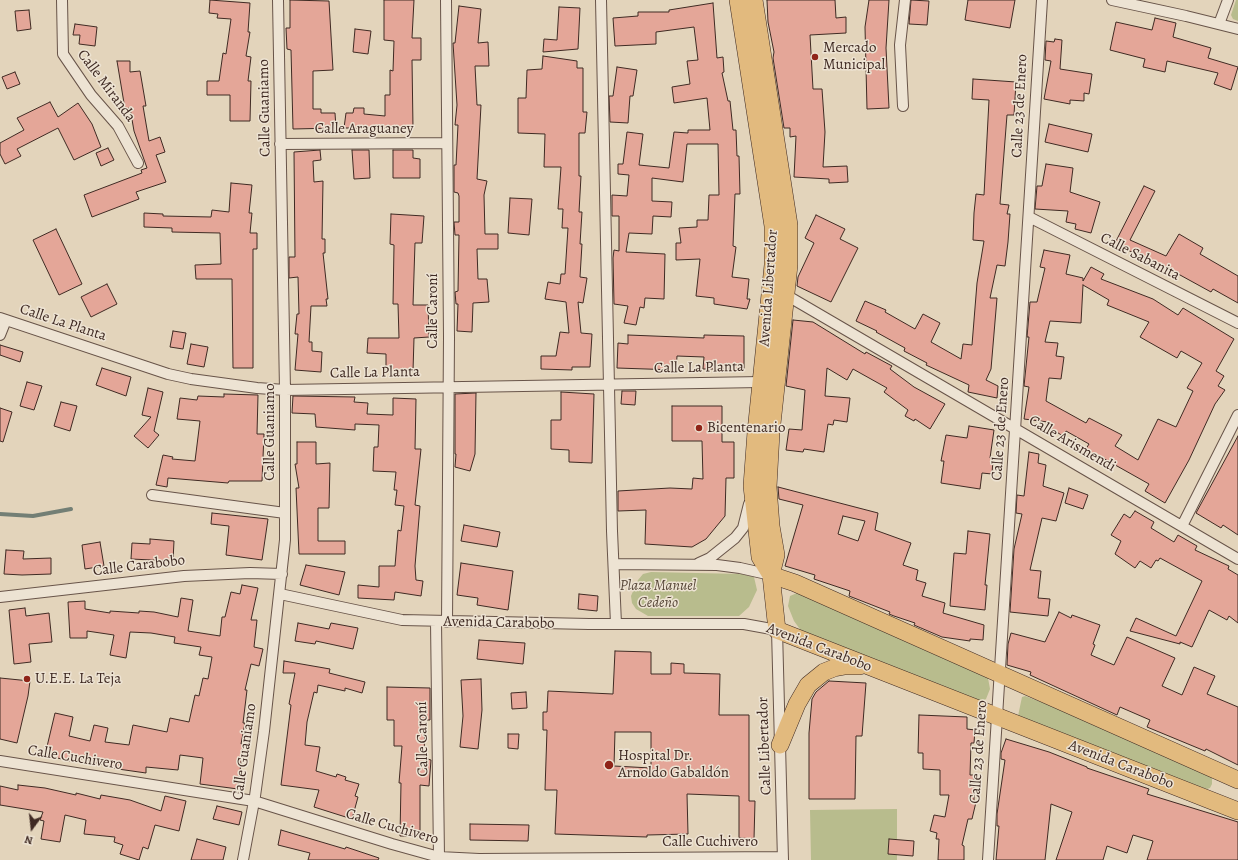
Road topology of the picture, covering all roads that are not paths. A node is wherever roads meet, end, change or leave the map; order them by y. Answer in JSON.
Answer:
{"nodes":[{"id":1,"x":62,"y":0,"type":"edge"},
{"id":2,"x":278,"y":0,"type":"edge"},
{"id":3,"x":446,"y":0,"type":"edge"},
{"id":4,"x":601,"y":0,"type":"edge"},
{"id":5,"x":738,"y":0,"type":"edge"},
{"id":6,"x":754,"y":0,"type":"edge"},
{"id":7,"x":905,"y":0,"type":"edge"},
{"id":8,"x":1042,"y":0,"type":"edge"},
{"id":9,"x":1112,"y":0,"type":"edge"},
{"id":10,"x":1228,"y":0,"type":"edge"},
{"id":11,"x":1219,"y":24,"type":"junction"},
{"id":12,"x":1238,"y":29,"type":"edge"},
{"id":13,"x":903,"y":106,"type":"dead end"},
{"id":14,"x":447,"y":143,"type":"junction"},
{"id":15,"x":280,"y":144,"type":"junction"},
{"id":16,"x":138,"y":163,"type":"dead end"},
{"id":17,"x":1029,"y":217,"type":"junction"},
{"id":18,"x":786,"y":295,"type":"junction"},
{"id":19,"x":3,"y":319,"type":"edge"},
{"id":20,"x":1238,"y":323,"type":"edge"},
{"id":21,"x":0,"y":335,"type":"edge"},
{"id":22,"x":761,"y":382,"type":"junction"},
{"id":23,"x":610,"y":384,"type":"junction"},
{"id":24,"x":448,"y":387,"type":"junction"},
{"id":25,"x":285,"y":390,"type":"junction"},
{"id":26,"x":1238,"y":415,"type":"edge"},
{"id":27,"x":1016,"y":429,"type":"junction"},
{"id":28,"x":752,"y":486,"type":"junction"},
{"id":29,"x":152,"y":495,"type":"dead end"},
{"id":30,"x":286,"y":512,"type":"junction"},
{"id":31,"x":1182,"y":526,"type":"junction"},
{"id":32,"x":1238,"y":559,"type":"edge"},
{"id":33,"x":614,"y":564,"type":"junction"},
{"id":34,"x":695,"y":565,"type":"junction"},
{"id":35,"x":282,"y":574,"type":"junction"},
{"id":36,"x":771,"y":575,"type":"junction"},
{"id":37,"x":280,"y":594,"type":"junction"},
{"id":38,"x":0,"y":596,"type":"edge"},
{"id":39,"x":436,"y":622,"type":"junction"},
{"id":40,"x":447,"y":622,"type":"junction"},
{"id":41,"x":616,"y":624,"type":"junction"},
{"id":42,"x":777,"y":630,"type":"junction"},
{"id":43,"x":872,"y":668,"type":"junction"},
{"id":44,"x":1000,"y":674,"type":"junction"},
{"id":45,"x":997,"y":717,"type":"junction"},
{"id":46,"x":780,"y":745,"type":"junction"},
{"id":47,"x":0,"y":761,"type":"edge"},
{"id":48,"x":1238,"y":780,"type":"edge"},
{"id":49,"x":254,"y":801,"type":"junction"},
{"id":50,"x":1238,"y":811,"type":"edge"},
{"id":51,"x":439,"y":857,"type":"junction"},
{"id":52,"x":783,"y":858,"type":"edge"},
{"id":53,"x":515,"y":859,"type":"edge"},
{"id":54,"x":243,"y":860,"type":"edge"},
{"id":55,"x":988,"y":860,"type":"edge"}],
"edges":[{"from":1,"to":16,"type":"street","name":"Calle Miranda"},
{"from":2,"to":15,"type":"street","name":"Calle Guaniamo"},
{"from":3,"to":14,"type":"street","name":"Calle Caroní"},
{"from":4,"to":23,"type":"street"},
{"from":5,"to":22,"type":"highway","name":"Avenida Libertador"},
{"from":6,"to":18,"type":"highway","name":"Avenida Libertador"},
{"from":7,"to":13,"type":"street"},
{"from":8,"to":17,"type":"street","name":"Calle 23 de Enero"},
{"from":9,"to":11,"type":"street"},
{"from":10,"to":11,"type":"street"},
{"from":11,"to":12,"type":"street"},
{"from":14,"to":15,"type":"street","name":"Calle Araguaney"},
{"from":14,"to":24,"type":"street","name":"Calle Caroní"},
{"from":15,"to":25,"type":"street","name":"Calle Guaniamo"},
{"from":17,"to":20,"type":"street","name":"Calle Sabanita"},
{"from":17,"to":27,"type":"street","name":"Calle 23 de Enero"},
{"from":18,"to":27,"type":"street","name":"Calle Arismendi"},
{"from":18,"to":36,"type":"highway","name":"Avenida Libertador"},
{"from":19,"to":21,"type":"street"},
{"from":19,"to":25,"type":"street","name":"Calle La Planta"},
{"from":22,"to":23,"type":"street","name":"Calle La Planta"},
{"from":22,"to":28,"type":"highway","name":"Avenida Libertador"},
{"from":23,"to":24,"type":"street","name":"Calle La Planta"},
{"from":23,"to":33,"type":"street"},
{"from":24,"to":25,"type":"street","name":"Calle La Planta"},
{"from":24,"to":40,"type":"street","name":"Calle Caroní"},
{"from":25,"to":30,"type":"street","name":"Calle Guaniamo"},
{"from":26,"to":31,"type":"street"},
{"from":27,"to":31,"type":"street","name":"Calle Arismendi"},
{"from":27,"to":44,"type":"street","name":"Calle 23 de Enero"},
{"from":28,"to":34,"type":"street"},
{"from":28,"to":36,"type":"highway","name":"Avenida Libertador"},
{"from":29,"to":30,"type":"street"},
{"from":30,"to":35,"type":"street","name":"Calle Guaniamo"},
{"from":31,"to":32,"type":"street","name":"Calle Arismendi"},
{"from":33,"to":34,"type":"street","name":"Avenida Carabobo"},
{"from":33,"to":41,"type":"street"},
{"from":34,"to":36,"type":"street","name":"Avenida Carabobo"},
{"from":35,"to":37,"type":"street","name":"Calle Guaniamo"},
{"from":35,"to":38,"type":"street","name":"Calle Carabobo"},
{"from":36,"to":42,"type":"highway","name":"Avenida Libertador"},
{"from":36,"to":44,"type":"highway","name":"Avenida Carabobo"},
{"from":37,"to":39,"type":"street","name":"Avenida Carabobo"},
{"from":37,"to":49,"type":"street","name":"Calle Guaniamo"},
{"from":39,"to":40,"type":"street","name":"Avenida Carabobo"},
{"from":39,"to":51,"type":"street","name":"Calle Caroní"},
{"from":40,"to":41,"type":"street","name":"Avenida Carabobo"},
{"from":41,"to":42,"type":"street","name":"Avenida Carabobo"},
{"from":42,"to":43,"type":"highway","name":"Avenida Carabobo"},
{"from":42,"to":46,"type":"street","name":"Calle Libertador"},
{"from":43,"to":45,"type":"highway","name":"Avenida Carabobo"},
{"from":43,"to":46,"type":"highway"},
{"from":44,"to":45,"type":"street","name":"Calle 23 de Enero"},
{"from":44,"to":48,"type":"highway","name":"Avenida Carabobo"},
{"from":45,"to":50,"type":"highway","name":"Avenida Carabobo"},
{"from":45,"to":55,"type":"street","name":"Calle 23 de Enero"},
{"from":46,"to":52,"type":"street","name":"Calle Libertador"},
{"from":47,"to":49,"type":"street","name":"Calle Cuchivero"},
{"from":49,"to":51,"type":"street","name":"Calle Cuchivero"},
{"from":49,"to":54,"type":"street","name":"Calle Guaniamo"},
{"from":51,"to":53,"type":"street","name":"Calle Cuchivero"},
{"from":52,"to":53,"type":"street","name":"Calle Cuchivero"}]}
